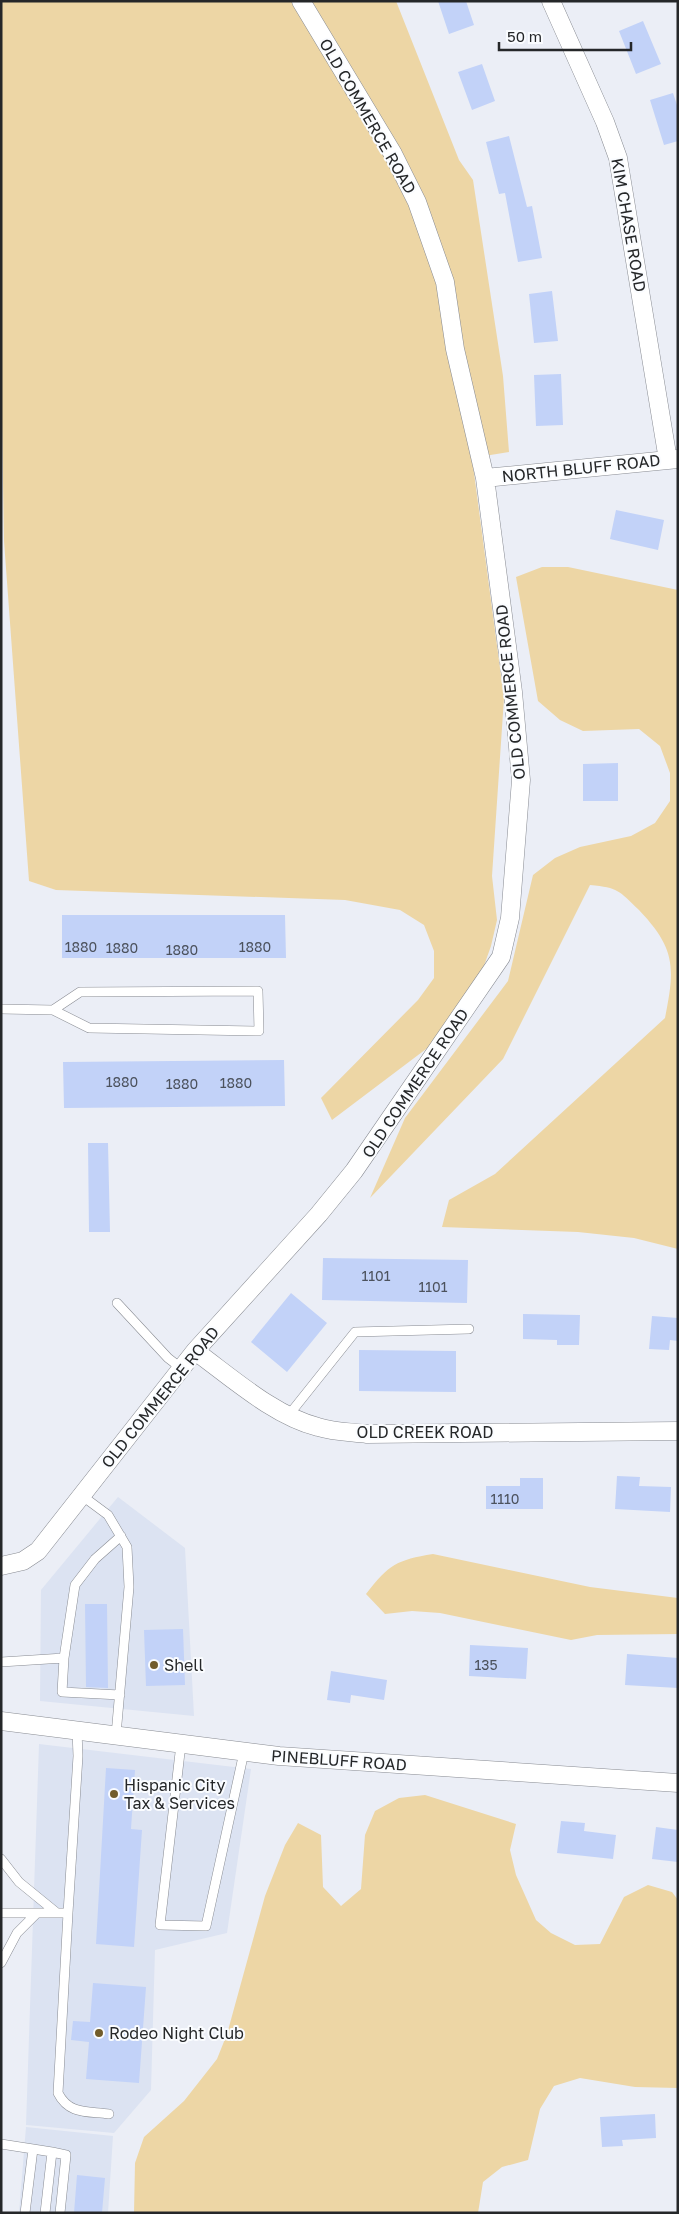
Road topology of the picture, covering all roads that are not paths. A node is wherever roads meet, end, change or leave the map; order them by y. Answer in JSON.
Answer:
{"nodes":[{"id":1,"x":301,"y":1,"type":"edge"},
{"id":2,"x":551,"y":1,"type":"edge"},
{"id":3,"x":673,"y":460,"type":"edge"},
{"id":4,"x":484,"y":478,"type":"junction"},
{"id":5,"x":1,"y":1009,"type":"edge"},
{"id":6,"x":53,"y":1010,"type":"junction"},
{"id":7,"x":117,"y":1303,"type":"dead end"},
{"id":8,"x":469,"y":1329,"type":"dead end"},
{"id":9,"x":194,"y":1352,"type":"junction"},
{"id":10,"x":181,"y":1368,"type":"junction"},
{"id":11,"x":288,"y":1417,"type":"junction"},
{"id":12,"x":678,"y":1431,"type":"edge"},
{"id":13,"x":81,"y":1495,"type":"junction"},
{"id":14,"x":121,"y":1536,"type":"junction"},
{"id":15,"x":1,"y":1566,"type":"edge"},
{"id":16,"x":64,"y":1658,"type":"junction"},
{"id":17,"x":1,"y":1662,"type":"edge"},
{"id":18,"x":120,"y":1695,"type":"junction"},
{"id":19,"x":1,"y":1721,"type":"edge"},
{"id":20,"x":77,"y":1730,"type":"junction"},
{"id":21,"x":116,"y":1735,"type":"junction"},
{"id":22,"x":181,"y":1744,"type":"junction"},
{"id":23,"x":244,"y":1752,"type":"junction"},
{"id":24,"x":678,"y":1783,"type":"edge"},
{"id":25,"x":1,"y":1859,"type":"edge"},
{"id":26,"x":1,"y":1913,"type":"edge"},
{"id":27,"x":36,"y":1913,"type":"junction"},
{"id":28,"x":57,"y":1913,"type":"junction"},
{"id":29,"x":68,"y":1913,"type":"junction"},
{"id":30,"x":1,"y":1963,"type":"edge"},
{"id":31,"x":110,"y":2114,"type":"dead end"},
{"id":32,"x":1,"y":2144,"type":"edge"},
{"id":33,"x":33,"y":2149,"type":"junction"},
{"id":34,"x":52,"y":2152,"type":"junction"},
{"id":35,"x":25,"y":2213,"type":"edge"},
{"id":36,"x":46,"y":2213,"type":"edge"},
{"id":37,"x":60,"y":2213,"type":"edge"}],
"edges":[{"from":1,"to":4,"type":"street","name":"OLD COMMERCE ROAD"},
{"from":2,"to":3,"type":"street","name":"KIM CHASE ROAD"},
{"from":3,"to":4,"type":"street","name":"NORTH BLUFF ROAD"},
{"from":4,"to":9,"type":"street","name":"OLD COMMERCE ROAD"},
{"from":5,"to":6,"type":"lane"},
{"from":6,"to":6,"type":"lane"},
{"from":7,"to":10,"type":"lane"},
{"from":8,"to":11,"type":"lane"},
{"from":9,"to":10,"type":"street","name":"OLD COMMERCE ROAD"},
{"from":9,"to":11,"type":"street","name":"OLD CREEK ROAD"},
{"from":10,"to":13,"type":"street","name":"OLD COMMERCE ROAD"},
{"from":11,"to":12,"type":"street","name":"OLD CREEK ROAD"},
{"from":13,"to":14,"type":"lane"},
{"from":13,"to":15,"type":"street","name":"OLD COMMERCE ROAD"},
{"from":14,"to":16,"type":"lane"},
{"from":14,"to":18,"type":"lane"},
{"from":16,"to":17,"type":"lane"},
{"from":16,"to":18,"type":"lane"},
{"from":18,"to":21,"type":"lane"},
{"from":19,"to":20,"type":"street","name":"PINEBLUFF ROAD"},
{"from":20,"to":21,"type":"street","name":"PINEBLUFF ROAD"},
{"from":20,"to":29,"type":"lane"},
{"from":21,"to":22,"type":"street","name":"PINEBLUFF ROAD"},
{"from":22,"to":23,"type":"street","name":"PINEBLUFF ROAD"},
{"from":22,"to":23,"type":"lane"},
{"from":23,"to":24,"type":"street","name":"PINEBLUFF ROAD"},
{"from":25,"to":28,"type":"lane"},
{"from":26,"to":27,"type":"lane"},
{"from":27,"to":28,"type":"lane"},
{"from":27,"to":30,"type":"lane"},
{"from":28,"to":29,"type":"lane"},
{"from":29,"to":31,"type":"lane"},
{"from":32,"to":33,"type":"lane"},
{"from":33,"to":34,"type":"lane"},
{"from":33,"to":35,"type":"lane"},
{"from":34,"to":36,"type":"lane"},
{"from":34,"to":37,"type":"lane"}]}
